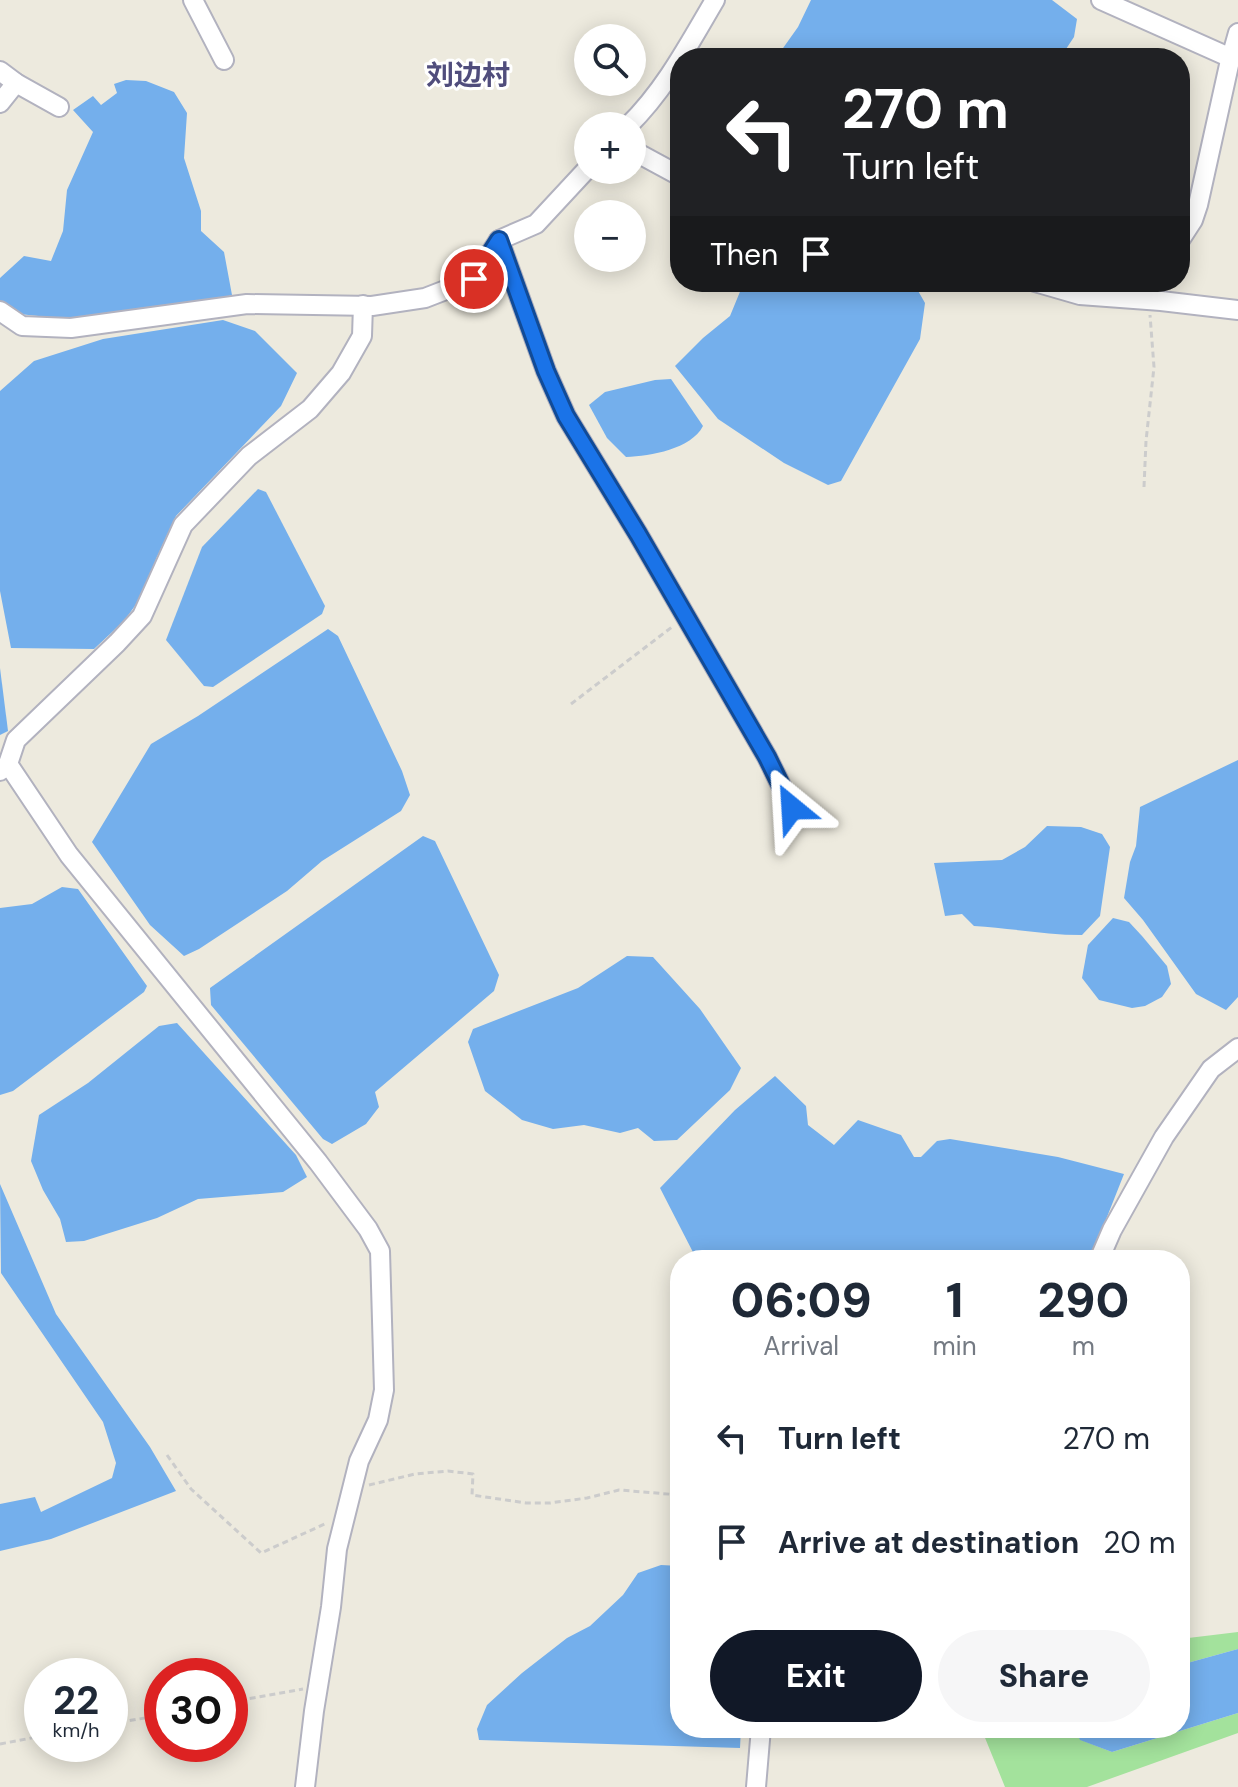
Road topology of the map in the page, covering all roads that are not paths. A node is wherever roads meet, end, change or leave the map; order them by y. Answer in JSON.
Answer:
{"nodes":[{"id":1,"x":193,"y":0,"type":"edge"},
{"id":2,"x":715,"y":0,"type":"edge"},
{"id":3,"x":1101,"y":0,"type":"edge"},
{"id":4,"x":1238,"y":33,"type":"edge"},
{"id":5,"x":686,"y":48,"type":"edge"},
{"id":6,"x":1231,"y":58,"type":"junction"},
{"id":7,"x":224,"y":60,"type":"dead end"},
{"id":8,"x":0,"y":71,"type":"edge"},
{"id":9,"x":670,"y":74,"type":"edge"},
{"id":10,"x":16,"y":83,"type":"junction"},
{"id":11,"x":0,"y":103,"type":"edge"},
{"id":12,"x":59,"y":107,"type":"dead end"},
{"id":13,"x":643,"y":112,"type":"edge"},
{"id":14,"x":646,"y":158,"type":"edge"},
{"id":15,"x":670,"y":171,"type":"edge"},
{"id":16,"x":574,"y":183,"type":"edge"},
{"id":17,"x":1190,"y":225,"type":"edge"},
{"id":18,"x":499,"y":240,"type":"junction"},
{"id":19,"x":1070,"y":292,"type":"edge"},
{"id":20,"x":1150,"y":292,"type":"edge"},
{"id":21,"x":1147,"y":301,"type":"junction"},
{"id":22,"x":363,"y":305,"type":"junction"},
{"id":23,"x":1238,"y":310,"type":"edge"},
{"id":24,"x":0,"y":311,"type":"edge"},
{"id":25,"x":4,"y":768,"type":"edge"},
{"id":26,"x":792,"y":808,"type":"dead end"},
{"id":27,"x":1238,"y":1048,"type":"edge"},
{"id":28,"x":1103,"y":1250,"type":"edge"},
{"id":29,"x":760,"y":1738,"type":"edge"},
{"id":30,"x":305,"y":1787,"type":"edge"},
{"id":31,"x":756,"y":1787,"type":"edge"}],
"edges":[{"from":1,"to":7,"type":"street"},
{"from":2,"to":5,"type":"street"},
{"from":3,"to":6,"type":"street"},
{"from":4,"to":6,"type":"street"},
{"from":6,"to":17,"type":"street"},
{"from":8,"to":10,"type":"street"},
{"from":9,"to":13,"type":"street"},
{"from":10,"to":11,"type":"street"},
{"from":10,"to":12,"type":"street"},
{"from":14,"to":15,"type":"street"},
{"from":16,"to":18,"type":"street"},
{"from":18,"to":22,"type":"street"},
{"from":18,"to":26,"type":"street"},
{"from":19,"to":21,"type":"street"},
{"from":20,"to":21,"type":"street"},
{"from":21,"to":23,"type":"street"},
{"from":22,"to":24,"type":"street"},
{"from":22,"to":25,"type":"street"},
{"from":25,"to":30,"type":"street"},
{"from":27,"to":28,"type":"street"},
{"from":29,"to":31,"type":"street"}]}
